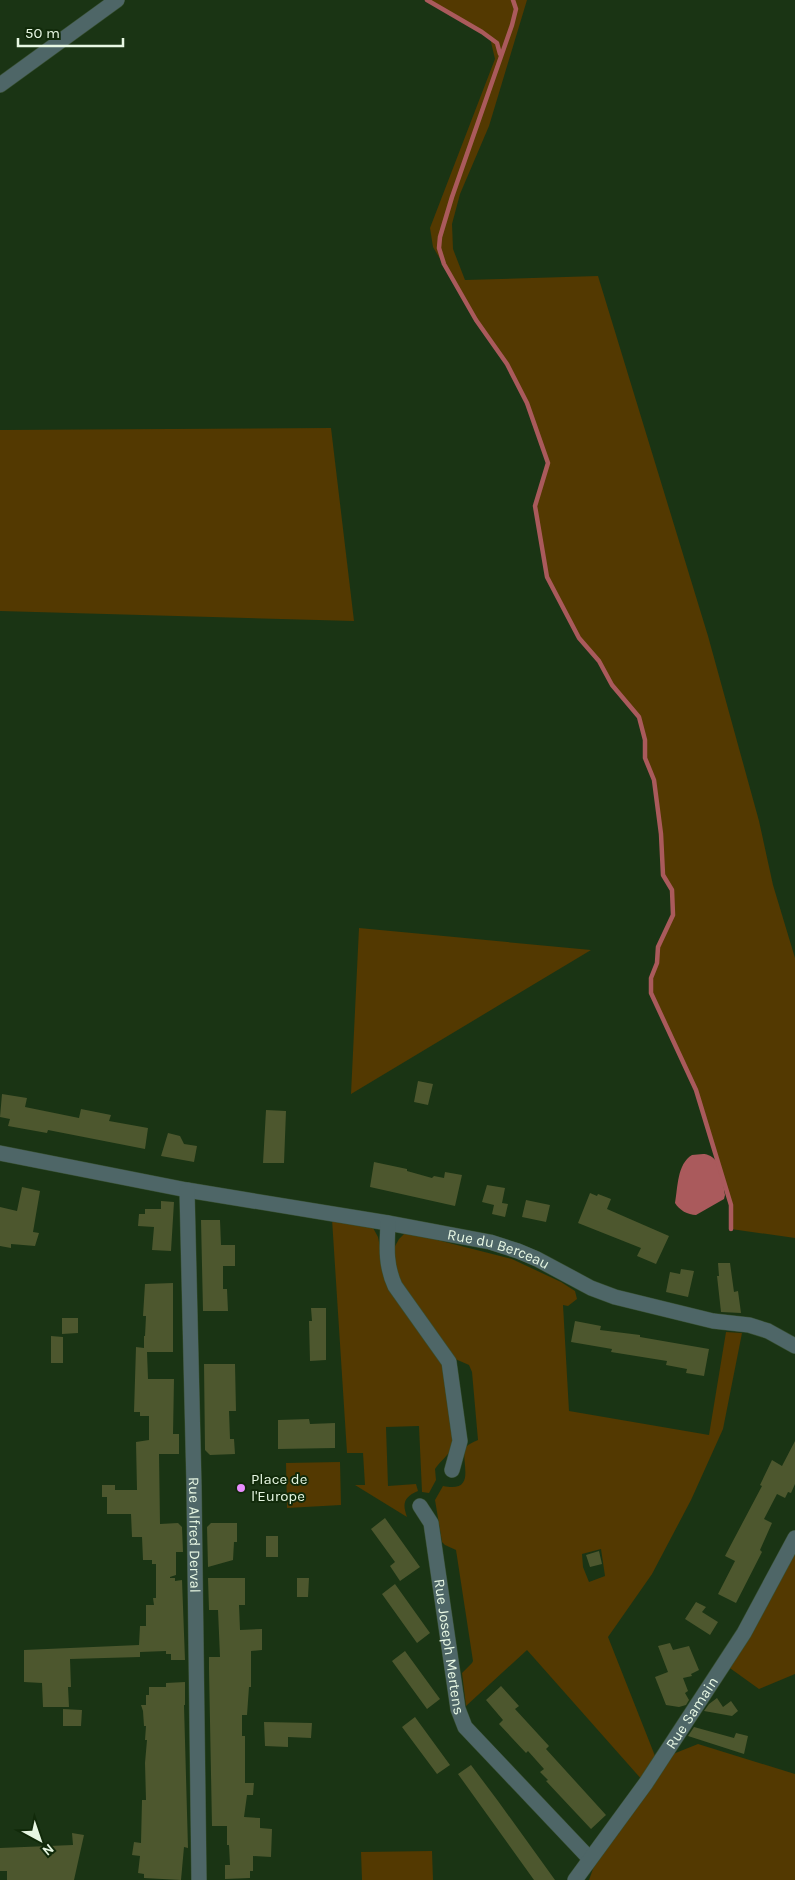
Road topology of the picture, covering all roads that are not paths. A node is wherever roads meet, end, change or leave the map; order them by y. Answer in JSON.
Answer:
{"nodes":[{"id":1,"x":117,"y":0,"type":"edge"},
{"id":2,"x":0,"y":85,"type":"edge"},
{"id":3,"x":0,"y":1154,"type":"edge"},
{"id":4,"x":187,"y":1190,"type":"junction"},
{"id":5,"x":388,"y":1223,"type":"junction"},
{"id":6,"x":795,"y":1346,"type":"edge"},
{"id":7,"x":452,"y":1470,"type":"dead end"},
{"id":8,"x":420,"y":1506,"type":"dead end"},
{"id":9,"x":795,"y":1538,"type":"edge"},
{"id":10,"x":590,"y":1860,"type":"junction"},
{"id":11,"x":199,"y":1880,"type":"edge"},
{"id":12,"x":575,"y":1880,"type":"edge"}],
"edges":[{"from":1,"to":2,"type":"street"},
{"from":3,"to":4,"type":"street","name":"Rue du Berceau"},
{"from":4,"to":5,"type":"street","name":"Rue du Berceau"},
{"from":4,"to":11,"type":"street","name":"Rue Alfred Derval"},
{"from":5,"to":6,"type":"street","name":"Rue du Berceau"},
{"from":5,"to":7,"type":"street"},
{"from":8,"to":10,"type":"street","name":"Rue Joseph Mertens"},
{"from":9,"to":10,"type":"street","name":"Rue Samain"},
{"from":10,"to":12,"type":"street","name":"Rue Samain"}]}
